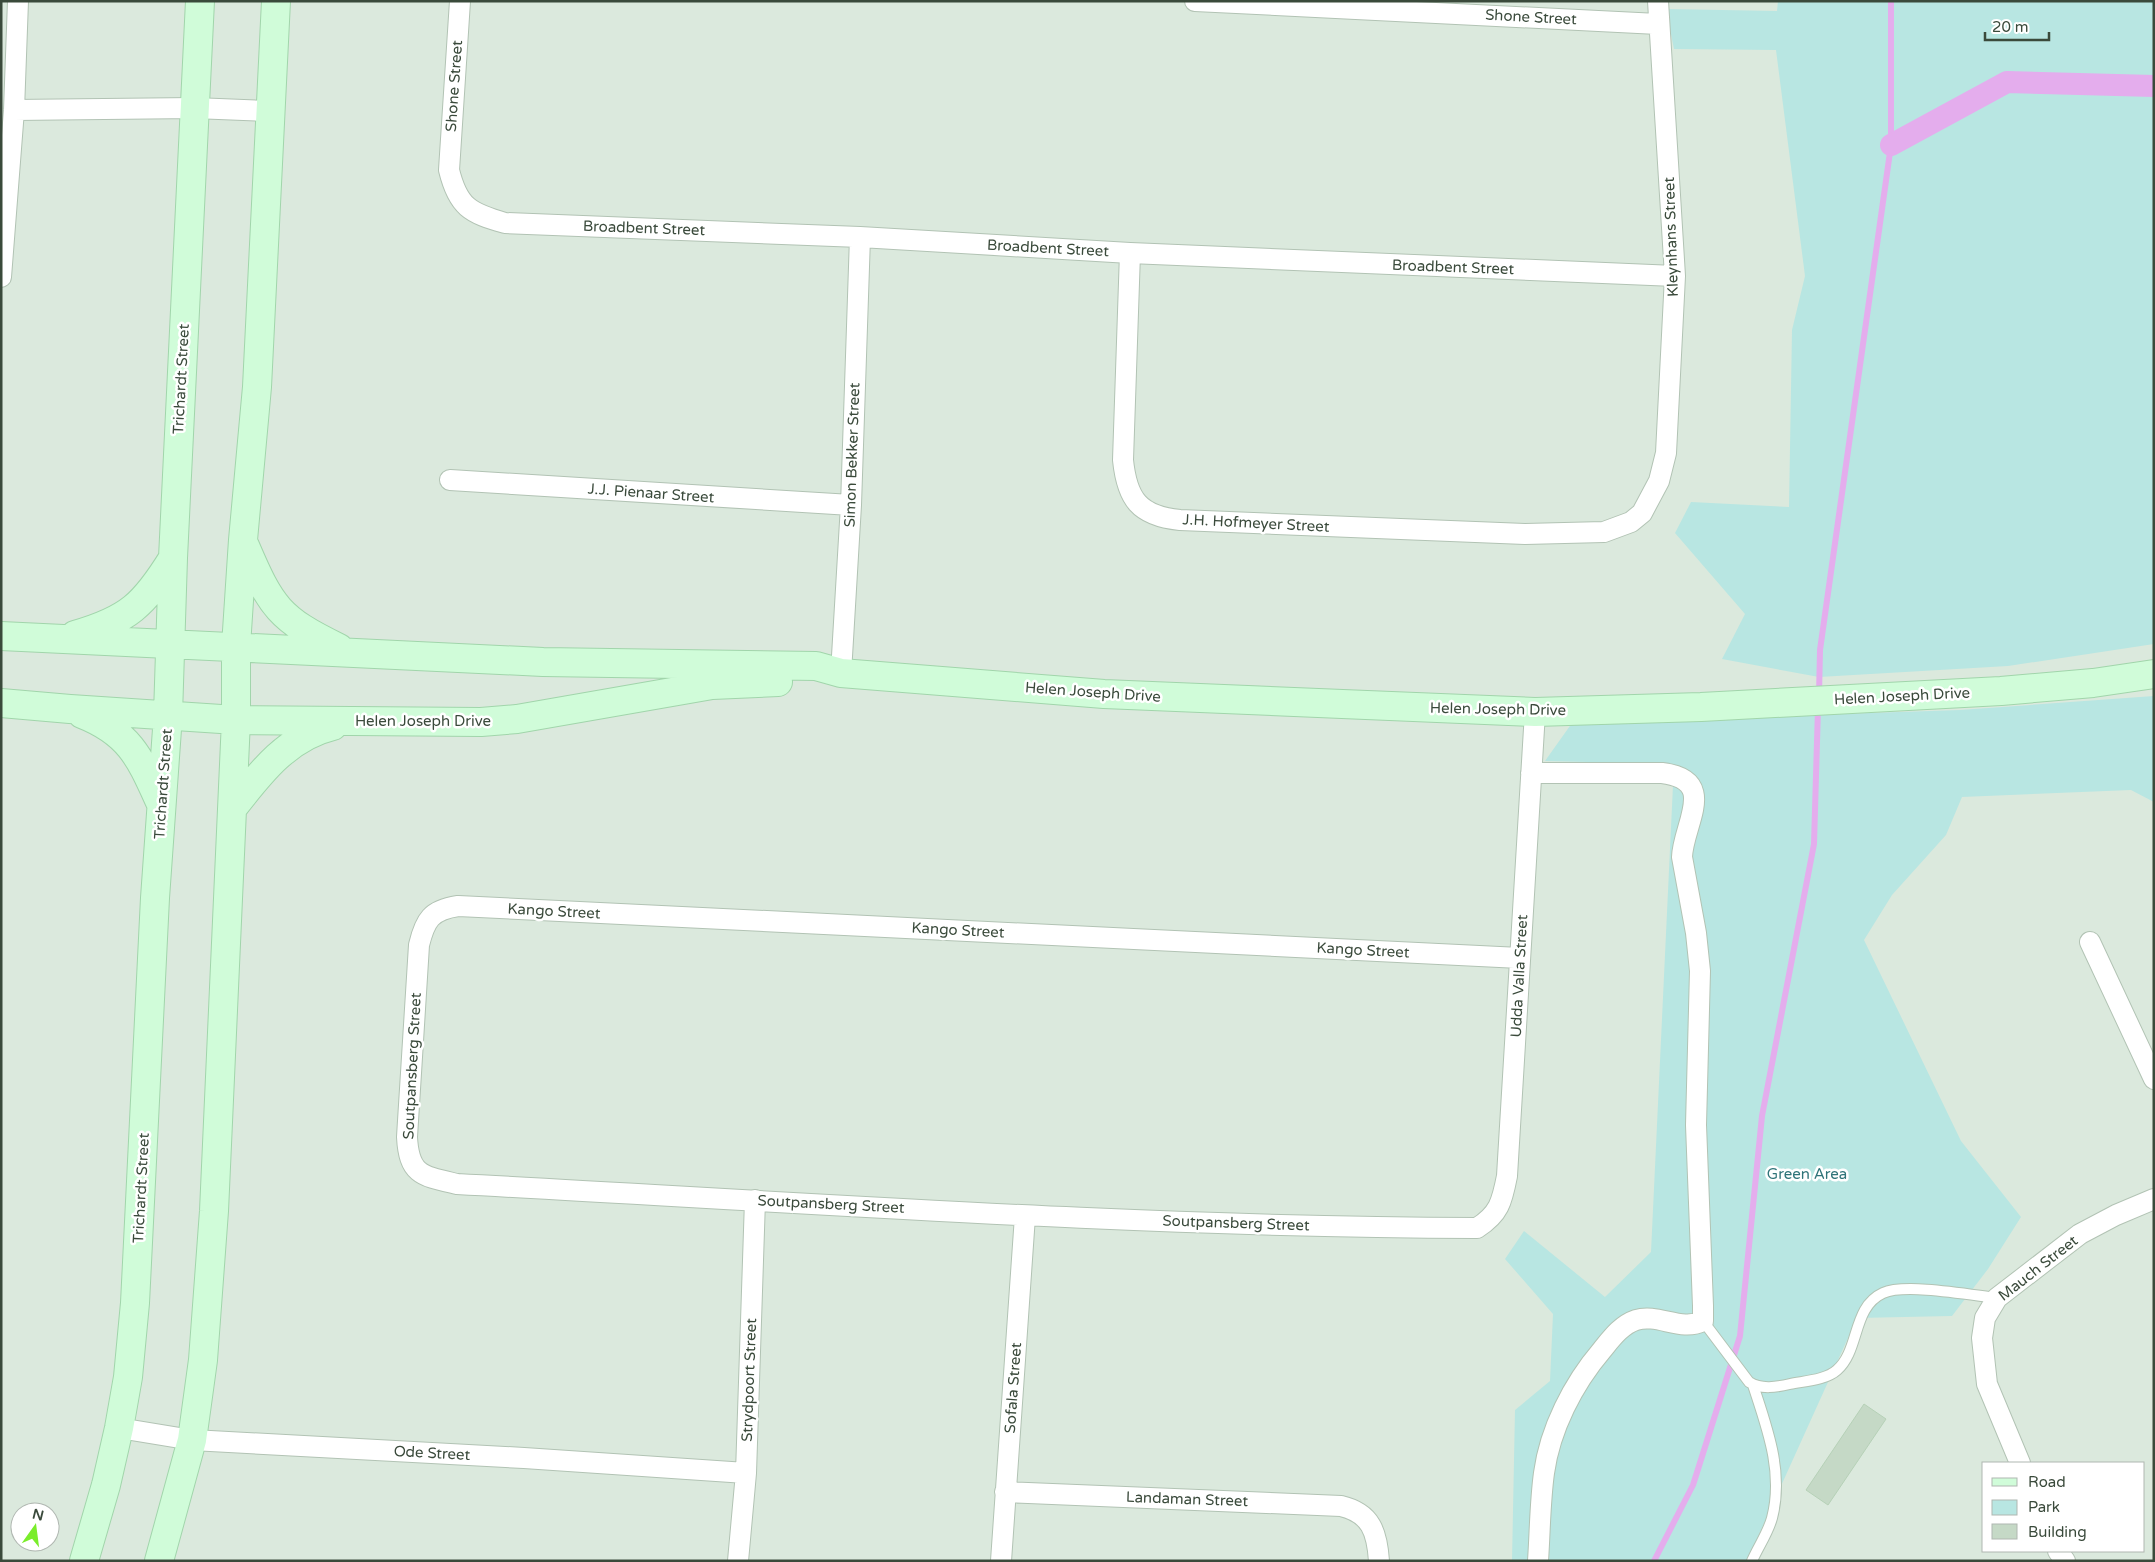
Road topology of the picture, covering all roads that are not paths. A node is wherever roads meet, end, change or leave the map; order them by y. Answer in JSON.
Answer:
{"nodes":[{"id":1,"x":18,"y":1,"type":"edge"},
{"id":2,"x":200,"y":1,"type":"edge"},
{"id":3,"x":276,"y":1,"type":"edge"},
{"id":4,"x":460,"y":1,"type":"edge"},
{"id":5,"x":1195,"y":1,"type":"edge"},
{"id":6,"x":1658,"y":1,"type":"edge"},
{"id":7,"x":1658,"y":24,"type":"junction"},
{"id":8,"x":194,"y":108,"type":"junction"},
{"id":9,"x":14,"y":110,"type":"junction"},
{"id":10,"x":269,"y":111,"type":"junction"},
{"id":11,"x":449,"y":170,"type":"joint"},
{"id":12,"x":860,"y":237,"type":"junction"},
{"id":13,"x":1130,"y":253,"type":"junction"},
{"id":14,"x":1675,"y":276,"type":"junction"},
{"id":15,"x":1,"y":277,"type":"edge"},
{"id":16,"x":450,"y":480,"type":"dead end"},
{"id":17,"x":851,"y":505,"type":"junction"},
{"id":18,"x":1631,"y":522,"type":"joint"},
{"id":19,"x":243,"y":540,"type":"junction"},
{"id":20,"x":173,"y":558,"type":"junction"},
{"id":21,"x":1,"y":636,"type":"edge"},
{"id":22,"x":59,"y":640,"type":"junction"},
{"id":23,"x":170,"y":645,"type":"junction"},
{"id":24,"x":236,"y":646,"type":"junction"},
{"id":25,"x":350,"y":654,"type":"junction"},
{"id":26,"x":841,"y":673,"type":"junction"},
{"id":27,"x":2154,"y":674,"type":"edge"},
{"id":28,"x":1,"y":703,"type":"edge"},
{"id":29,"x":70,"y":709,"type":"junction"},
{"id":30,"x":1535,"y":712,"type":"junction"},
{"id":31,"x":168,"y":715,"type":"junction"},
{"id":32,"x":236,"y":720,"type":"junction"},
{"id":33,"x":352,"y":722,"type":"junction"},
{"id":34,"x":1531,"y":773,"type":"junction"},
{"id":35,"x":162,"y":805,"type":"junction"},
{"id":36,"x":232,"y":808,"type":"junction"},
{"id":37,"x":2090,"y":942,"type":"dead end"},
{"id":38,"x":419,"y":945,"type":"joint"},
{"id":39,"x":1520,"y":958,"type":"junction"},
{"id":40,"x":2154,"y":1079,"type":"edge"},
{"id":41,"x":2154,"y":1199,"type":"edge"},
{"id":42,"x":755,"y":1200,"type":"junction"},
{"id":43,"x":1025,"y":1216,"type":"junction"},
{"id":44,"x":1477,"y":1228,"type":"joint"},
{"id":45,"x":1997,"y":1298,"type":"junction"},
{"id":46,"x":1702,"y":1321,"type":"junction"},
{"id":47,"x":1753,"y":1385,"type":"junction"},
{"id":48,"x":119,"y":1428,"type":"junction"},
{"id":49,"x":192,"y":1440,"type":"junction"},
{"id":50,"x":2020,"y":1462,"type":"edge"},
{"id":51,"x":746,"y":1473,"type":"junction"},
{"id":52,"x":1005,"y":1492,"type":"junction"},
{"id":53,"x":84,"y":1561,"type":"edge"},
{"id":54,"x":159,"y":1561,"type":"edge"},
{"id":55,"x":738,"y":1561,"type":"edge"},
{"id":56,"x":1001,"y":1561,"type":"edge"},
{"id":57,"x":1379,"y":1561,"type":"edge"},
{"id":58,"x":1538,"y":1561,"type":"edge"},
{"id":59,"x":1752,"y":1561,"type":"edge"}],
"edges":[{"from":1,"to":9,"type":"street"},
{"from":2,"to":8,"type":"street","name":"Trichardt Street"},
{"from":3,"to":10,"type":"street"},
{"from":4,"to":11,"type":"street","name":"Shone Street"},
{"from":5,"to":7,"type":"street","name":"Shone Street"},
{"from":6,"to":7,"type":"street","name":"Kleynhans Street"},
{"from":7,"to":14,"type":"street","name":"Kleynhans Street"},
{"from":8,"to":9,"type":"street"},
{"from":8,"to":10,"type":"street"},
{"from":8,"to":20,"type":"street","name":"Trichardt Street"},
{"from":9,"to":15,"type":"street"},
{"from":10,"to":19,"type":"street"},
{"from":11,"to":12,"type":"street","name":"Broadbent Street"},
{"from":12,"to":13,"type":"street","name":"Broadbent Street"},
{"from":12,"to":17,"type":"street","name":"Simon Bekker Street"},
{"from":13,"to":14,"type":"street","name":"Broadbent Street"},
{"from":13,"to":18,"type":"street","name":"J.H. Hofmeyer Street"},
{"from":14,"to":18,"type":"street","name":"Kleynhans Street"},
{"from":16,"to":17,"type":"street","name":"J.J. Pienaar Street"},
{"from":17,"to":26,"type":"street","name":"Simon Bekker Street"},
{"from":19,"to":24,"type":"street"},
{"from":19,"to":25,"type":"street"},
{"from":20,"to":22,"type":"street"},
{"from":20,"to":23,"type":"street","name":"Trichardt Street"},
{"from":21,"to":22,"type":"street","name":"Helen Joseph Drive"},
{"from":22,"to":23,"type":"street","name":"Helen Joseph Drive"},
{"from":23,"to":24,"type":"street","name":"Helen Joseph Drive"},
{"from":23,"to":31,"type":"street","name":"Trichardt Street"},
{"from":24,"to":25,"type":"street","name":"Helen Joseph Drive"},
{"from":24,"to":32,"type":"street"},
{"from":25,"to":26,"type":"street","name":"Helen Joseph Drive"},
{"from":26,"to":30,"type":"street","name":"Helen Joseph Drive"},
{"from":26,"to":33,"type":"street","name":"Helen Joseph Drive"},
{"from":27,"to":30,"type":"street","name":"Helen Joseph Drive"},
{"from":28,"to":29,"type":"street","name":"Helen Joseph Drive"},
{"from":29,"to":31,"type":"street","name":"Helen Joseph Drive"},
{"from":29,"to":35,"type":"street"},
{"from":30,"to":34,"type":"street","name":"Udda Valla Street"},
{"from":31,"to":32,"type":"street","name":"Helen Joseph Drive"},
{"from":31,"to":35,"type":"street","name":"Trichardt Street"},
{"from":32,"to":33,"type":"street","name":"Helen Joseph Drive"},
{"from":32,"to":36,"type":"street"},
{"from":33,"to":36,"type":"street"},
{"from":34,"to":39,"type":"street","name":"Udda Valla Street"},
{"from":34,"to":46,"type":"street"},
{"from":35,"to":48,"type":"street","name":"Trichardt Street"},
{"from":36,"to":49,"type":"street"},
{"from":37,"to":40,"type":"street"},
{"from":38,"to":39,"type":"street","name":"Kango Street"},
{"from":38,"to":42,"type":"street","name":"Soutpansberg Street"},
{"from":39,"to":44,"type":"street","name":"Udda Valla Street"},
{"from":41,"to":45,"type":"street","name":"Mauch Street"},
{"from":42,"to":43,"type":"street","name":"Soutpansberg Street"},
{"from":42,"to":51,"type":"street","name":"Strydpoort Street"},
{"from":43,"to":44,"type":"street","name":"Soutpansberg Street"},
{"from":43,"to":52,"type":"street","name":"Sofala Street"},
{"from":45,"to":47,"type":"lane"},
{"from":45,"to":50,"type":"street","name":"Mauch Street"},
{"from":46,"to":47,"type":"lane"},
{"from":46,"to":58,"type":"street"},
{"from":47,"to":59,"type":"lane"},
{"from":48,"to":49,"type":"street","name":"Ode Street"},
{"from":48,"to":53,"type":"street","name":"Trichardt Street"},
{"from":49,"to":51,"type":"street","name":"Ode Street"},
{"from":49,"to":54,"type":"street"},
{"from":51,"to":55,"type":"street","name":"Strydpoort Street"},
{"from":52,"to":56,"type":"street","name":"Sofala Street"},
{"from":52,"to":57,"type":"street","name":"Landaman Street"}]}
